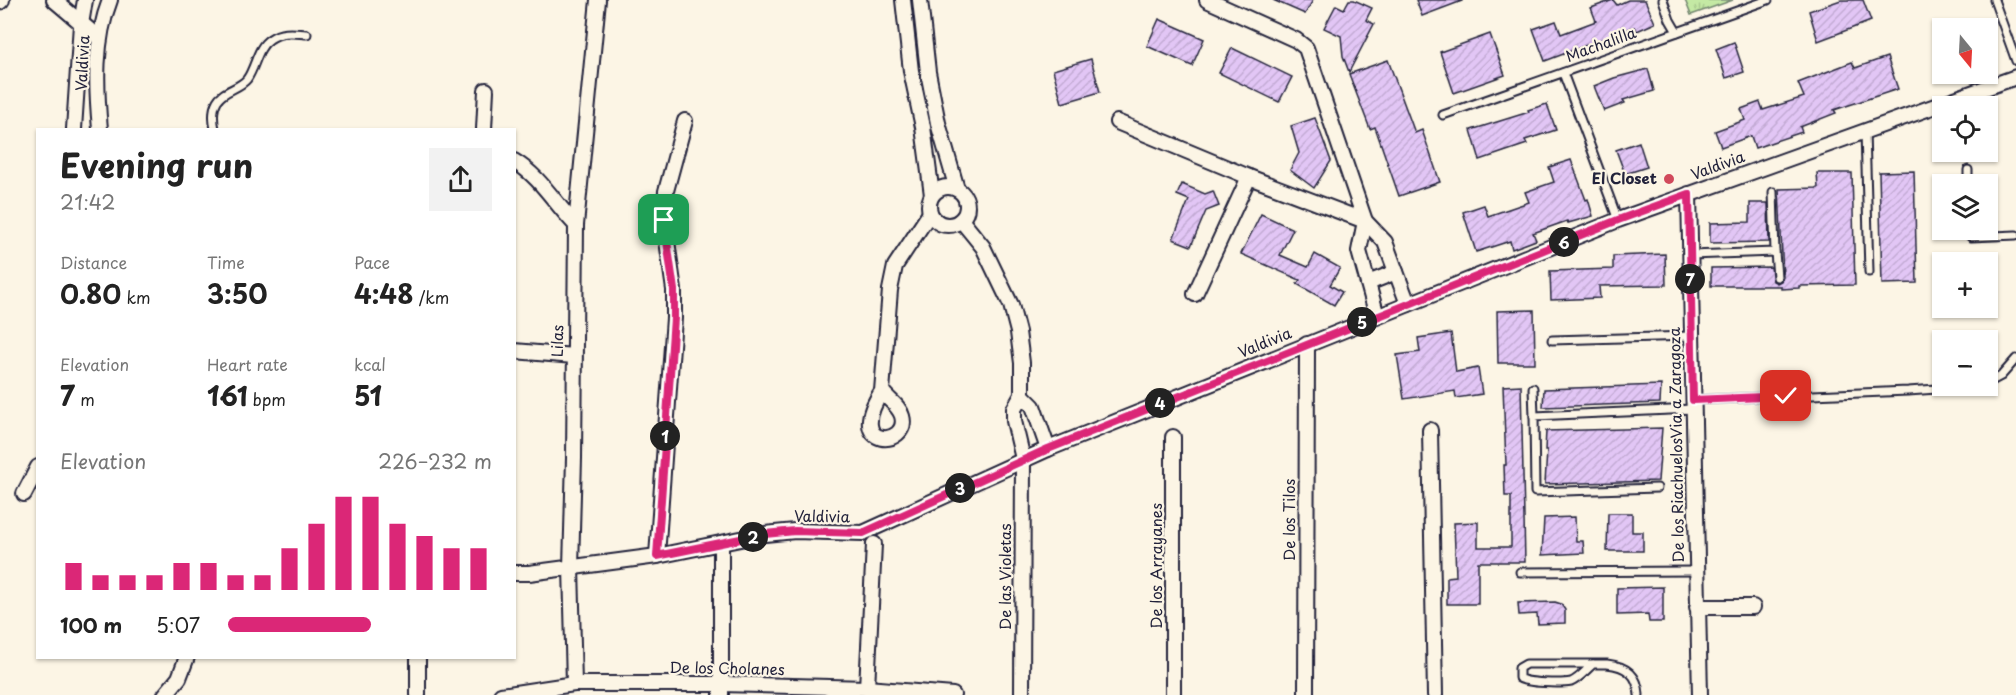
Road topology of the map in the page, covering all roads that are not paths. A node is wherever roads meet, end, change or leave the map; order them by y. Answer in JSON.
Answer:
{"nodes":[{"id":1,"x":54,"y":0,"type":"edge"},
{"id":2,"x":85,"y":0,"type":"edge"},
{"id":3,"x":110,"y":0,"type":"edge"},
{"id":4,"x":598,"y":0,"type":"edge"},
{"id":5,"x":903,"y":0,"type":"edge"},
{"id":6,"x":920,"y":0,"type":"edge"},
{"id":7,"x":1207,"y":0,"type":"edge"},
{"id":8,"x":1663,"y":0,"type":"edge"},
{"id":9,"x":1768,"y":0,"type":"edge"},
{"id":10,"x":1995,"y":0,"type":"edge"},
{"id":11,"x":81,"y":24,"type":"junction"},
{"id":12,"x":1677,"y":32,"type":"junction"},
{"id":13,"x":307,"y":34,"type":"dead end"},
{"id":14,"x":99,"y":38,"type":"junction"},
{"id":15,"x":2016,"y":61,"type":"edge"},
{"id":16,"x":1563,"y":73,"type":"junction"},
{"id":17,"x":2016,"y":77,"type":"edge"},
{"id":18,"x":486,"y":90,"type":"dead end"},
{"id":19,"x":1443,"y":115,"type":"dead end"},
{"id":20,"x":685,"y":121,"type":"dead end"},
{"id":21,"x":1117,"y":122,"type":"dead end"},
{"id":22,"x":74,"y":128,"type":"edge"},
{"id":23,"x":100,"y":128,"type":"edge"},
{"id":24,"x":215,"y":128,"type":"edge"},
{"id":25,"x":484,"y":128,"type":"edge"},
{"id":26,"x":1865,"y":131,"type":"junction"},
{"id":27,"x":516,"y":162,"type":"edge"},
{"id":28,"x":1968,"y":170,"type":"dead end"},
{"id":29,"x":1968,"y":174,"type":"edge"},
{"id":30,"x":1249,"y":177,"type":"junction"},
{"id":31,"x":957,"y":189,"type":"junction"},
{"id":32,"x":1773,"y":192,"type":"dead end"},
{"id":33,"x":1689,"y":194,"type":"junction"},
{"id":34,"x":932,"y":195,"type":"junction"},
{"id":35,"x":930,"y":213,"type":"junction"},
{"id":36,"x":961,"y":220,"type":"junction"},
{"id":37,"x":1618,"y":220,"type":"junction"},
{"id":38,"x":1365,"y":221,"type":"junction"},
{"id":39,"x":576,"y":225,"type":"junction"},
{"id":40,"x":2016,"y":235,"type":"edge"},
{"id":41,"x":1998,"y":236,"type":"edge"},
{"id":42,"x":1775,"y":252,"type":"junction"},
{"id":43,"x":1690,"y":255,"type":"junction"},
{"id":44,"x":1396,"y":272,"type":"junction"},
{"id":45,"x":1869,"y":272,"type":"dead end"},
{"id":46,"x":1777,"y":278,"type":"dead end"},
{"id":47,"x":1368,"y":283,"type":"junction"},
{"id":48,"x":1195,"y":294,"type":"dead end"},
{"id":49,"x":1408,"y":304,"type":"junction"},
{"id":50,"x":1377,"y":316,"type":"junction"},
{"id":51,"x":1691,"y":336,"type":"junction"},
{"id":52,"x":1552,"y":340,"type":"dead end"},
{"id":53,"x":1307,"y":344,"type":"junction"},
{"id":54,"x":516,"y":351,"type":"edge"},
{"id":55,"x":574,"y":356,"type":"junction"},
{"id":56,"x":2016,"y":359,"type":"edge"},
{"id":57,"x":1998,"y":378,"type":"edge"},
{"id":58,"x":1533,"y":388,"type":"dead end"},
{"id":59,"x":1932,"y":389,"type":"edge"},
{"id":60,"x":882,"y":391,"type":"dead end"},
{"id":61,"x":1022,"y":395,"type":"junction"},
{"id":62,"x":1693,"y":404,"type":"junction"},
{"id":63,"x":1534,"y":416,"type":"junction"},
{"id":64,"x":1430,"y":430,"type":"dead end"},
{"id":65,"x":1173,"y":437,"type":"dead end"},
{"id":66,"x":1048,"y":449,"type":"junction"},
{"id":67,"x":1023,"y":459,"type":"junction"},
{"id":68,"x":36,"y":471,"type":"edge"},
{"id":69,"x":1657,"y":488,"type":"dead end"},
{"id":70,"x":24,"y":494,"type":"dead end"},
{"id":71,"x":722,"y":543,"type":"junction"},
{"id":72,"x":874,"y":544,"type":"dead end"},
{"id":73,"x":657,"y":556,"type":"junction"},
{"id":74,"x":571,"y":567,"type":"junction"},
{"id":75,"x":1696,"y":571,"type":"junction"},
{"id":76,"x":1520,"y":572,"type":"dead end"},
{"id":77,"x":516,"y":573,"type":"edge"},
{"id":78,"x":1697,"y":607,"type":"junction"},
{"id":79,"x":1753,"y":607,"type":"dead end"},
{"id":80,"x":186,"y":659,"type":"edge"},
{"id":81,"x":418,"y":659,"type":"edge"},
{"id":82,"x":1593,"y":664,"type":"junction"},
{"id":83,"x":574,"y":684,"type":"junction"},
{"id":84,"x":867,"y":688,"type":"junction"},
{"id":85,"x":721,"y":690,"type":"edge"},
{"id":86,"x":165,"y":695,"type":"edge"},
{"id":87,"x":418,"y":695,"type":"edge"},
{"id":88,"x":501,"y":695,"type":"edge"},
{"id":89,"x":953,"y":695,"type":"edge"},
{"id":90,"x":1022,"y":695,"type":"edge"},
{"id":91,"x":1173,"y":695,"type":"edge"},
{"id":92,"x":1306,"y":695,"type":"edge"},
{"id":93,"x":1435,"y":695,"type":"edge"},
{"id":94,"x":1639,"y":695,"type":"edge"},
{"id":95,"x":1700,"y":695,"type":"edge"}],
"edges":[{"from":1,"to":11,"type":"street"},
{"from":2,"to":11,"type":"street"},
{"from":3,"to":14,"type":"street","name":"Valdivia"},
{"from":4,"to":39,"type":"street","name":"Lilas"},
{"from":5,"to":34,"type":"street"},
{"from":6,"to":31,"type":"street"},
{"from":7,"to":38,"type":"street"},
{"from":8,"to":12,"type":"lane"},
{"from":9,"to":12,"type":"lane","name":"Machalilla"},
{"from":10,"to":15,"type":"lane"},
{"from":11,"to":14,"type":"street"},
{"from":11,"to":22,"type":"street"},
{"from":12,"to":16,"type":"lane","name":"Machalilla"},
{"from":13,"to":24,"type":"lane"},
{"from":14,"to":23,"type":"street","name":"Valdivia"},
{"from":16,"to":19,"type":"lane","name":"Machalilla"},
{"from":16,"to":37,"type":"lane"},
{"from":17,"to":26,"type":"street","name":"Valdivia"},
{"from":18,"to":25,"type":"street"},
{"from":20,"to":73,"type":"street"},
{"from":21,"to":30,"type":"street"},
{"from":26,"to":33,"type":"street","name":"Valdivia"},
{"from":26,"to":45,"type":"lane"},
{"from":27,"to":39,"type":"street"},
{"from":28,"to":29,"type":"lane"},
{"from":30,"to":38,"type":"street"},
{"from":30,"to":48,"type":"street"},
{"from":31,"to":34,"type":"street"},
{"from":31,"to":36,"type":"street"},
{"from":32,"to":42,"type":"lane"},
{"from":33,"to":37,"type":"street","name":"Valdivia"},
{"from":33,"to":43,"type":"street","name":"De los RiachuelosVia a Zaragoza"},
{"from":34,"to":35,"type":"street"},
{"from":35,"to":36,"type":"street"},
{"from":35,"to":60,"type":"street"},
{"from":36,"to":61,"type":"street"},
{"from":37,"to":49,"type":"street","name":"Valdivia"},
{"from":38,"to":44,"type":"street"},
{"from":38,"to":47,"type":"street"},
{"from":39,"to":55,"type":"street","name":"Lilas"},
{"from":40,"to":41,"type":"lane"},
{"from":42,"to":43,"type":"lane"},
{"from":42,"to":46,"type":"lane"},
{"from":43,"to":51,"type":"street","name":"De los RiachuelosVia a Zaragoza"},
{"from":44,"to":47,"type":"street"},
{"from":44,"to":49,"type":"street"},
{"from":47,"to":50,"type":"street"},
{"from":49,"to":50,"type":"street","name":"Valdivia"},
{"from":50,"to":53,"type":"street","name":"Valdivia"},
{"from":51,"to":52,"type":"lane"},
{"from":51,"to":62,"type":"street","name":"De los RiachuelosVia a Zaragoza"},
{"from":53,"to":66,"type":"street","name":"Valdivia"},
{"from":53,"to":92,"type":"street","name":"De los Tilos"},
{"from":54,"to":55,"type":"street"},
{"from":55,"to":74,"type":"street","name":"Lilas"},
{"from":56,"to":57,"type":"lane"},
{"from":58,"to":63,"type":"lane"},
{"from":59,"to":62,"type":"lane"},
{"from":61,"to":66,"type":"street"},
{"from":61,"to":67,"type":"street","name":"De las Violetas"},
{"from":62,"to":63,"type":"lane"},
{"from":62,"to":75,"type":"street","name":"De los RiachuelosVia a Zaragoza"},
{"from":63,"to":69,"type":"lane"},
{"from":64,"to":93,"type":"street"},
{"from":65,"to":91,"type":"street","name":"De los Arrayanes"},
{"from":66,"to":67,"type":"street","name":"Valdivia"},
{"from":67,"to":71,"type":"street","name":"Valdivia"},
{"from":67,"to":90,"type":"street","name":"De las Violetas"},
{"from":68,"to":70,"type":"street"},
{"from":71,"to":73,"type":"street","name":"Valdivia"},
{"from":71,"to":85,"type":"street"},
{"from":72,"to":84,"type":"street"},
{"from":73,"to":74,"type":"street","name":"Valdivia"},
{"from":74,"to":77,"type":"street","name":"Valdivia"},
{"from":74,"to":83,"type":"street","name":"Lilas"},
{"from":75,"to":76,"type":"lane"},
{"from":75,"to":78,"type":"street","name":"De los RiachuelosVia a Zaragoza"},
{"from":78,"to":79,"type":"street"},
{"from":78,"to":95,"type":"street","name":"De los RiachuelosVia a Zaragoza"},
{"from":80,"to":86,"type":"street"},
{"from":81,"to":87,"type":"street"},
{"from":82,"to":82,"type":"lane"},
{"from":82,"to":94,"type":"lane"},
{"from":83,"to":85,"type":"street","name":"De los Cholanes"},
{"from":83,"to":88,"type":"street","name":"De los Cholanes"},
{"from":84,"to":85,"type":"street","name":"De los Cholanes"},
{"from":84,"to":89,"type":"street","name":"De los Cholanes"}]}
